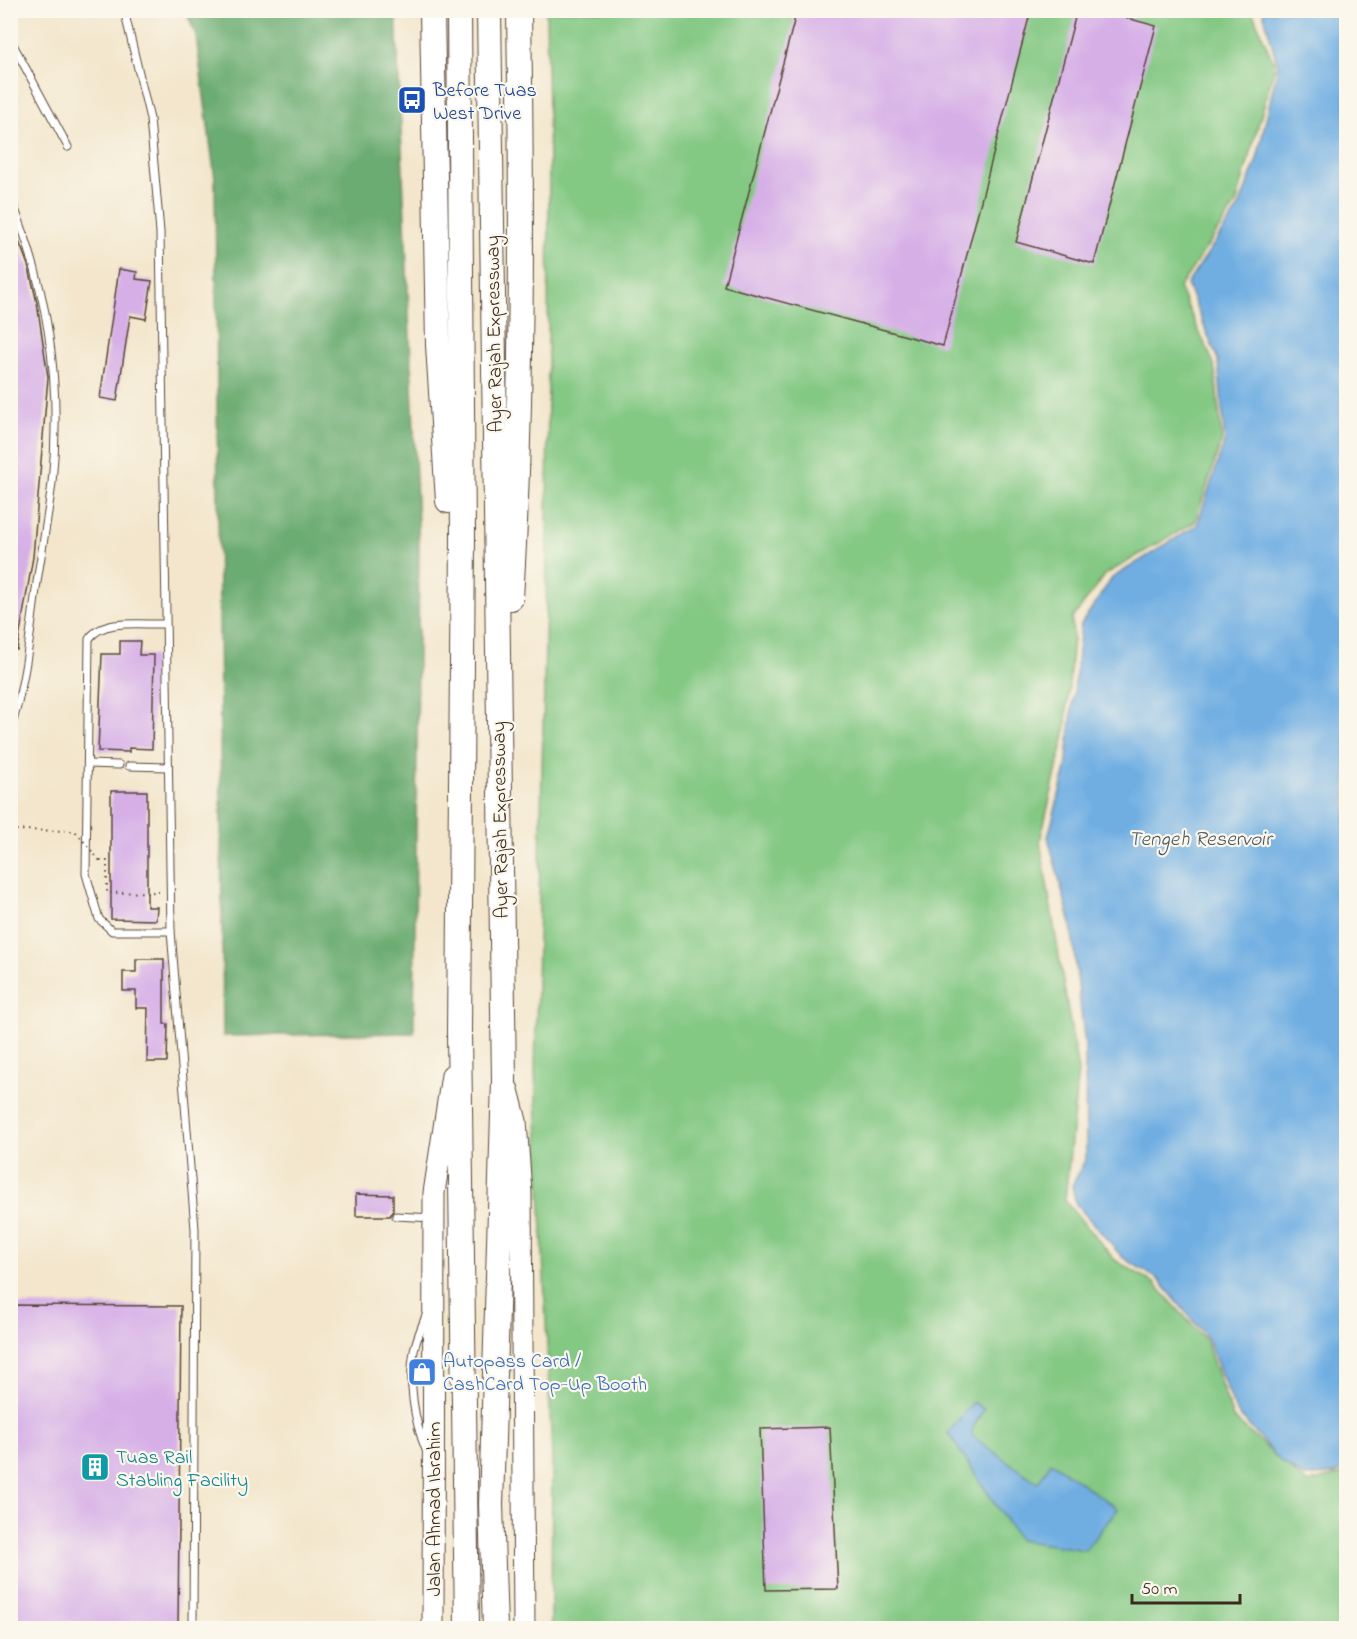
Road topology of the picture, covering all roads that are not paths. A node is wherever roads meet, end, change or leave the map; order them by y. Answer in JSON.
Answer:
{"nodes":[{"id":1,"x":124,"y":10,"type":"edge"},
{"id":2,"x":432,"y":10,"type":"edge"},
{"id":3,"x":459,"y":10,"type":"edge"},
{"id":4,"x":489,"y":10,"type":"edge"},
{"id":5,"x":519,"y":10,"type":"edge"},
{"id":6,"x":10,"y":39,"type":"edge"},
{"id":7,"x":68,"y":147,"type":"dead end"},
{"id":8,"x":10,"y":197,"type":"edge"},
{"id":9,"x":462,"y":569,"type":"junction"},
{"id":10,"x":165,"y":624,"type":"junction"},
{"id":11,"x":10,"y":730,"type":"edge"},
{"id":12,"x":88,"y":764,"type":"junction"},
{"id":13,"x":119,"y":765,"type":"dead end"},
{"id":14,"x":129,"y":766,"type":"dead end"},
{"id":15,"x":168,"y":767,"type":"junction"},
{"id":16,"x":498,"y":783,"type":"junction"},
{"id":17,"x":171,"y":931,"type":"junction"},
{"id":18,"x":459,"y":1032,"type":"junction"},
{"id":19,"x":504,"y":1081,"type":"junction"},
{"id":20,"x":396,"y":1216,"type":"dead end"},
{"id":21,"x":434,"y":1218,"type":"junction"},
{"id":22,"x":193,"y":1629,"type":"edge"},
{"id":23,"x":433,"y":1629,"type":"edge"},
{"id":24,"x":467,"y":1629,"type":"edge"},
{"id":25,"x":495,"y":1629,"type":"edge"},
{"id":26,"x":524,"y":1629,"type":"edge"}],
"edges":[{"from":1,"to":10,"type":"lane"},
{"from":2,"to":9,"type":"highway"},
{"from":3,"to":9,"type":"highway","name":"Ayer Rajah Expressway"},
{"from":4,"to":16,"type":"highway","name":"Ayer Rajah Expressway"},
{"from":5,"to":16,"type":"highway"},
{"from":6,"to":7,"type":"lane"},
{"from":8,"to":11,"type":"lane"},
{"from":9,"to":18,"type":"highway","name":"Ayer Rajah Expressway"},
{"from":10,"to":12,"type":"lane"},
{"from":10,"to":15,"type":"lane"},
{"from":12,"to":13,"type":"lane"},
{"from":12,"to":17,"type":"lane"},
{"from":14,"to":15,"type":"lane"},
{"from":15,"to":17,"type":"lane"},
{"from":16,"to":19,"type":"highway","name":"Ayer Rajah Expressway"},
{"from":17,"to":22,"type":"lane"},
{"from":18,"to":21,"type":"main road","name":"Jalan Ahmad Ibrahim"},
{"from":18,"to":24,"type":"highway","name":"Ayer Rajah Expressway"},
{"from":19,"to":25,"type":"highway","name":"Ayer Rajah Expressway"},
{"from":19,"to":26,"type":"main road"},
{"from":20,"to":21,"type":"lane"},
{"from":21,"to":23,"type":"main road","name":"Jalan Ahmad Ibrahim"}]}
